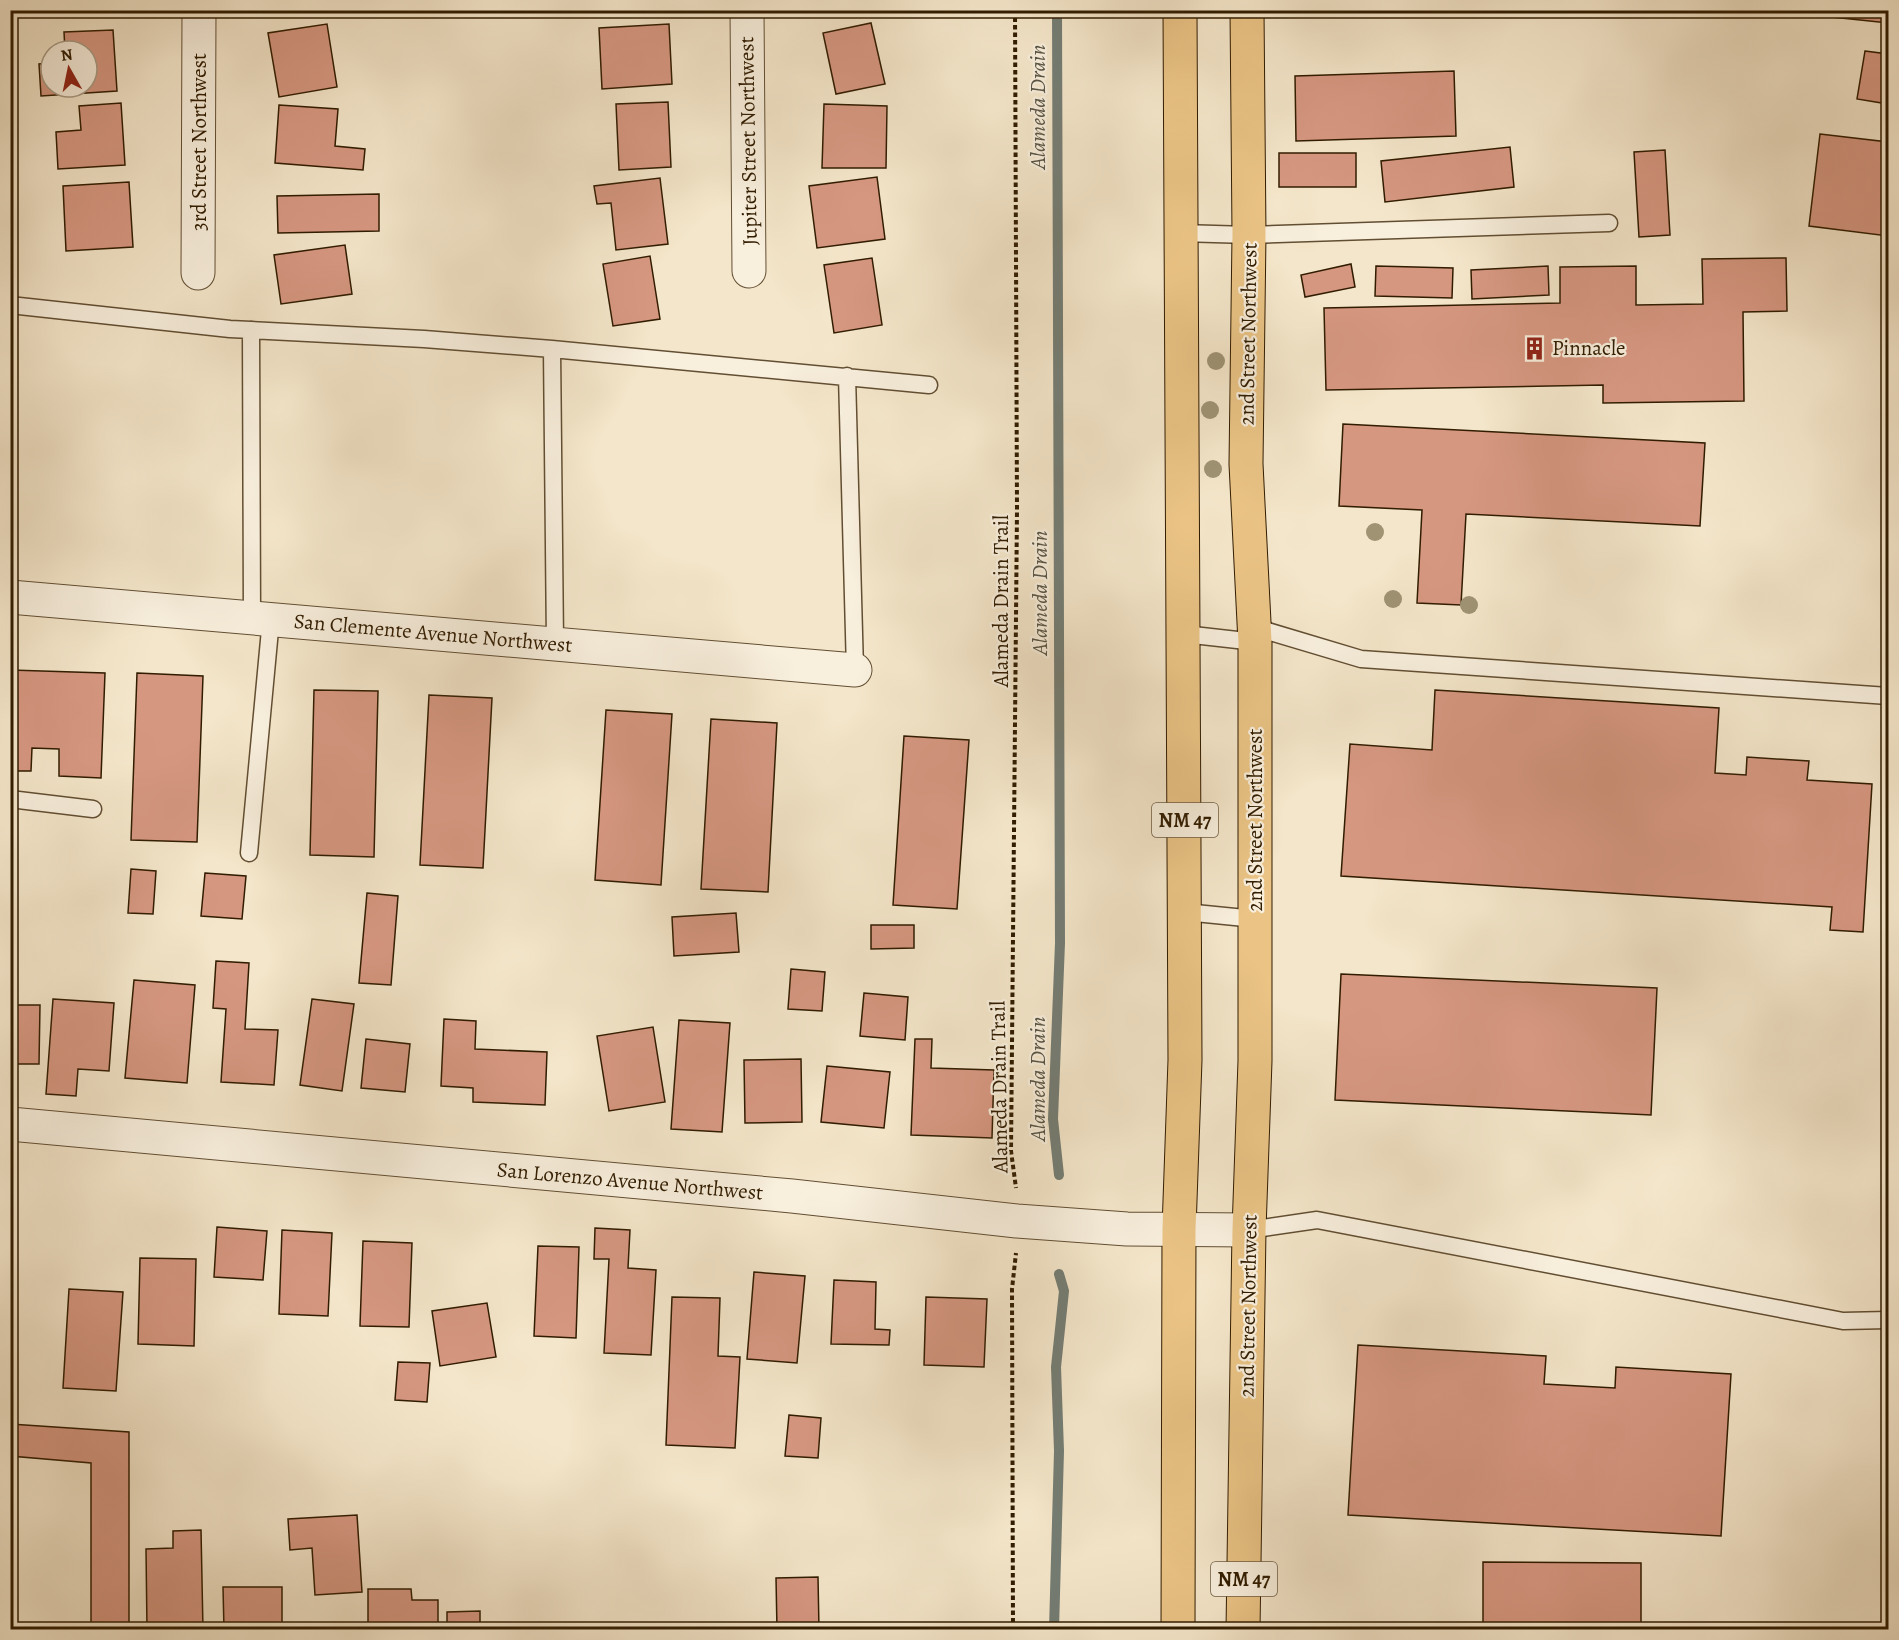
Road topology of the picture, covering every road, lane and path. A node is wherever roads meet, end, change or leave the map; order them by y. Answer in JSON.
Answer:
{"nodes":[{"id":1,"x":199,"y":10,"type":"edge"},
{"id":2,"x":747,"y":10,"type":"edge"},
{"id":3,"x":1015,"y":10,"type":"edge"},
{"id":4,"x":1180,"y":10,"type":"edge"},
{"id":5,"x":1247,"y":10,"type":"edge"},
{"id":6,"x":1610,"y":223,"type":"dead end"},
{"id":7,"x":1180,"y":233,"type":"junction"},
{"id":8,"x":1249,"y":235,"type":"junction"},
{"id":9,"x":749,"y":271,"type":"dead end"},
{"id":10,"x":198,"y":273,"type":"dead end"},
{"id":11,"x":10,"y":305,"type":"edge"},
{"id":12,"x":251,"y":330,"type":"junction"},
{"id":13,"x":552,"y":349,"type":"junction"},
{"id":14,"x":847,"y":376,"type":"junction"},
{"id":15,"x":929,"y":385,"type":"dead end"},
{"id":16,"x":10,"y":597,"type":"edge"},
{"id":17,"x":262,"y":618,"type":"junction"},
{"id":18,"x":1184,"y":634,"type":"junction"},
{"id":19,"x":1254,"y":634,"type":"junction"},
{"id":20,"x":555,"y":644,"type":"junction"},
{"id":21,"x":855,"y":670,"type":"joint"},
{"id":22,"x":1888,"y":696,"type":"edge"},
{"id":23,"x":10,"y":799,"type":"edge"},
{"id":24,"x":93,"y":809,"type":"dead end"},
{"id":25,"x":249,"y":853,"type":"dead end"},
{"id":26,"x":1185,"y":912,"type":"junction"},
{"id":27,"x":1255,"y":919,"type":"junction"},
{"id":28,"x":10,"y":1124,"type":"edge"},
{"id":29,"x":1016,"y":1191,"type":"dead end"},
{"id":30,"x":1179,"y":1229,"type":"junction"},
{"id":31,"x":1249,"y":1230,"type":"junction"},
{"id":32,"x":1017,"y":1249,"type":"dead end"},
{"id":33,"x":1888,"y":1320,"type":"edge"},
{"id":34,"x":1013,"y":1629,"type":"edge"},
{"id":35,"x":1178,"y":1629,"type":"edge"},
{"id":36,"x":1243,"y":1629,"type":"edge"}],
"edges":[{"from":1,"to":10,"type":"street","name":"3rd Street Northwest"},
{"from":2,"to":9,"type":"street","name":"Jupiter Street Northwest"},
{"from":3,"to":29,"type":"path","name":"Alameda Drain Trail"},
{"from":4,"to":7,"type":"main road","number":"NM 47"},
{"from":5,"to":8,"type":"main road","name":"2nd Street Northwest","number":"NM 47"},
{"from":6,"to":8,"type":"lane"},
{"from":7,"to":8,"type":"lane"},
{"from":7,"to":18,"type":"main road","number":"NM 47"},
{"from":8,"to":19,"type":"main road","name":"2nd Street Northwest","number":"NM 47"},
{"from":11,"to":12,"type":"lane"},
{"from":12,"to":13,"type":"lane"},
{"from":12,"to":17,"type":"lane"},
{"from":13,"to":14,"type":"lane"},
{"from":13,"to":20,"type":"lane"},
{"from":14,"to":15,"type":"lane"},
{"from":14,"to":21,"type":"lane"},
{"from":16,"to":17,"type":"street","name":"San Clemente Avenue Northwest"},
{"from":17,"to":20,"type":"street","name":"San Clemente Avenue Northwest"},
{"from":17,"to":25,"type":"lane"},
{"from":18,"to":19,"type":"lane"},
{"from":18,"to":26,"type":"main road","number":"NM 47"},
{"from":19,"to":22,"type":"lane"},
{"from":19,"to":27,"type":"main road","name":"2nd Street Northwest","number":"NM 47"},
{"from":20,"to":21,"type":"street","name":"San Clemente Avenue Northwest"},
{"from":23,"to":24,"type":"lane"},
{"from":26,"to":27,"type":"lane"},
{"from":26,"to":30,"type":"main road","number":"NM 47"},
{"from":27,"to":31,"type":"main road","name":"2nd Street Northwest","number":"NM 47"},
{"from":28,"to":30,"type":"street","name":"San Lorenzo Avenue Northwest"},
{"from":30,"to":31,"type":"street","name":"San Lorenzo Avenue Northwest"},
{"from":30,"to":35,"type":"main road","number":"NM 47"},
{"from":31,"to":33,"type":"lane"},
{"from":31,"to":36,"type":"main road","name":"2nd Street Northwest","number":"NM 47"},
{"from":32,"to":34,"type":"path"}]}
